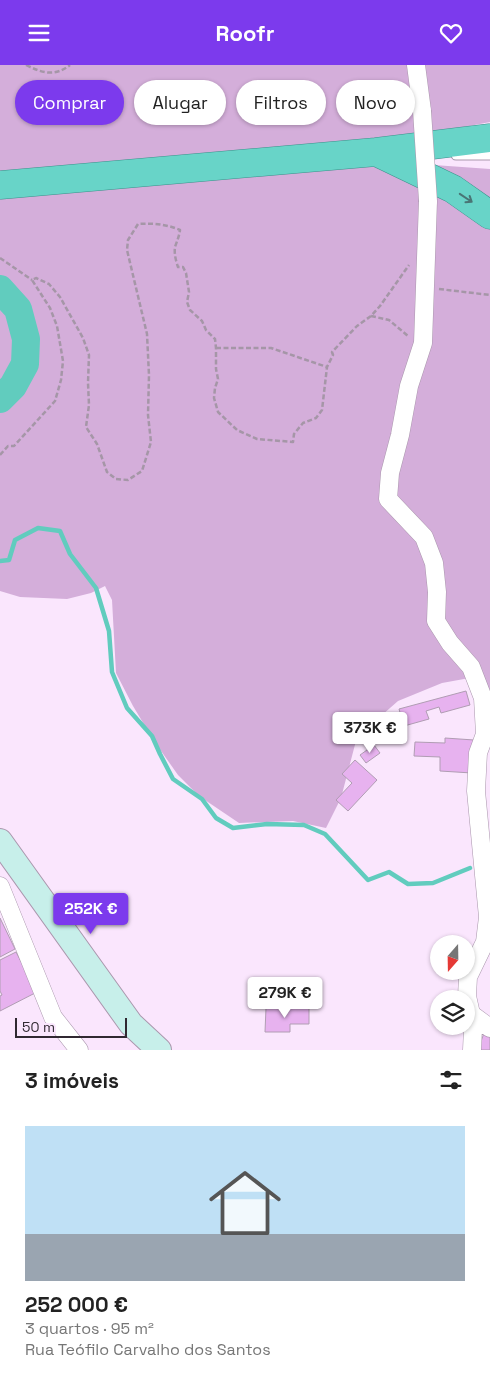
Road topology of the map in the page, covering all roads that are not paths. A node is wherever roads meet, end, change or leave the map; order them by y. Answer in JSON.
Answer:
{"nodes":[{"id":1,"x":416,"y":65,"type":"edge"},
{"id":2,"x":490,"y":138,"type":"edge"},
{"id":3,"x":376,"y":152,"type":"junction"},
{"id":4,"x":490,"y":155,"type":"edge"},
{"id":5,"x":0,"y":185,"type":"edge"},
{"id":6,"x":490,"y":215,"type":"edge"},
{"id":7,"x":0,"y":841,"type":"edge"},
{"id":8,"x":0,"y":886,"type":"edge"},
{"id":9,"x":467,"y":990,"type":"edge"},
{"id":10,"x":475,"y":1018,"type":"edge"},
{"id":11,"x":490,"y":1028,"type":"edge"},
{"id":12,"x":473,"y":1035,"type":"edge"},
{"id":13,"x":79,"y":1050,"type":"edge"},
{"id":14,"x":159,"y":1050,"type":"edge"},
{"id":15,"x":472,"y":1050,"type":"edge"}],
"edges":[{"from":1,"to":9,"type":"street","bridge":true},
{"from":2,"to":3,"type":"highway"},
{"from":3,"to":4,"type":"lane"},
{"from":3,"to":5,"type":"highway"},
{"from":3,"to":6,"type":"highway","one_way":true},
{"from":7,"to":14,"type":"main road"},
{"from":8,"to":13,"type":"street"},
{"from":10,"to":11,"type":"street"},
{"from":12,"to":15,"type":"street"}]}
